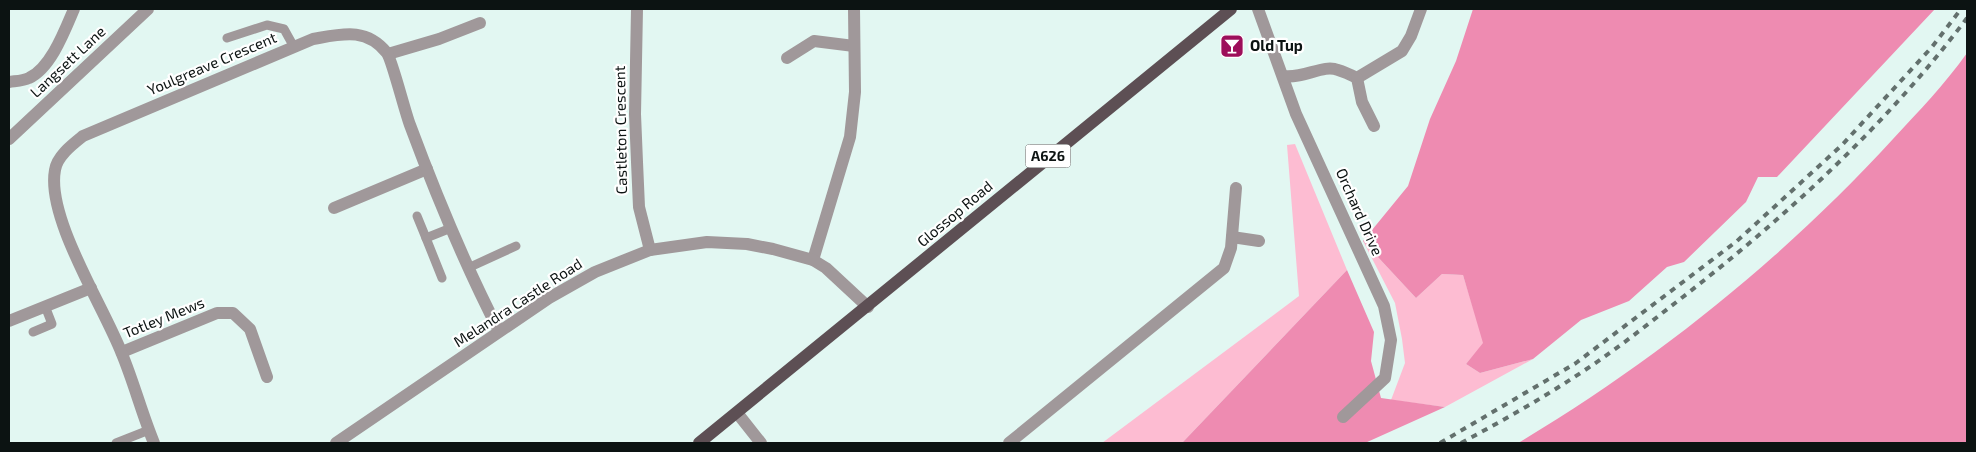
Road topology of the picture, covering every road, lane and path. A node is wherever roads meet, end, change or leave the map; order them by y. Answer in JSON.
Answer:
{"nodes":[{"id":1,"x":74,"y":9,"type":"edge"},
{"id":2,"x":148,"y":9,"type":"edge"},
{"id":3,"x":637,"y":9,"type":"edge"},
{"id":4,"x":854,"y":9,"type":"edge"},
{"id":5,"x":1231,"y":9,"type":"edge"},
{"id":6,"x":1258,"y":9,"type":"edge"},
{"id":7,"x":1421,"y":9,"type":"edge"},
{"id":8,"x":480,"y":23,"type":"dead end"},
{"id":9,"x":227,"y":38,"type":"dead end"},
{"id":10,"x":854,"y":46,"type":"junction"},
{"id":11,"x":294,"y":47,"type":"junction"},
{"id":12,"x":388,"y":54,"type":"junction"},
{"id":13,"x":786,"y":58,"type":"dead end"},
{"id":14,"x":1283,"y":76,"type":"junction"},
{"id":15,"x":1357,"y":78,"type":"junction"},
{"id":16,"x":9,"y":82,"type":"edge"},
{"id":17,"x":1374,"y":126,"type":"dead end"},
{"id":18,"x":9,"y":139,"type":"edge"},
{"id":19,"x":427,"y":169,"type":"junction"},
{"id":20,"x":1236,"y":188,"type":"dead end"},
{"id":21,"x":334,"y":208,"type":"dead end"},
{"id":22,"x":417,"y":216,"type":"dead end"},
{"id":23,"x":451,"y":228,"type":"junction"},
{"id":24,"x":1232,"y":237,"type":"junction"},
{"id":25,"x":426,"y":238,"type":"junction"},
{"id":26,"x":1259,"y":242,"type":"dead end"},
{"id":27,"x":516,"y":246,"type":"dead end"},
{"id":28,"x":650,"y":250,"type":"junction"},
{"id":29,"x":814,"y":260,"type":"junction"},
{"id":30,"x":468,"y":268,"type":"junction"},
{"id":31,"x":442,"y":278,"type":"dead end"},
{"id":32,"x":91,"y":288,"type":"junction"},
{"id":33,"x":45,"y":306,"type":"junction"},
{"id":34,"x":868,"y":307,"type":"junction"},
{"id":35,"x":9,"y":321,"type":"edge"},
{"id":36,"x":499,"y":331,"type":"junction"},
{"id":37,"x":32,"y":332,"type":"dead end"},
{"id":38,"x":122,"y":352,"type":"junction"},
{"id":39,"x":267,"y":377,"type":"dead end"},
{"id":40,"x":738,"y":414,"type":"junction"},
{"id":41,"x":1342,"y":417,"type":"dead end"},
{"id":42,"x":149,"y":430,"type":"junction"},
{"id":43,"x":116,"y":443,"type":"edge"},
{"id":44,"x":154,"y":443,"type":"edge"},
{"id":45,"x":336,"y":443,"type":"edge"},
{"id":46,"x":699,"y":443,"type":"edge"},
{"id":47,"x":761,"y":443,"type":"edge"},
{"id":48,"x":1009,"y":443,"type":"edge"}],
"edges":[{"from":1,"to":16,"type":"street"},
{"from":2,"to":18,"type":"street","name":"Langsett Lane"},
{"from":3,"to":28,"type":"street","name":"Castleton Crescent"},
{"from":4,"to":10,"type":"street"},
{"from":5,"to":34,"type":"main road","name":"Glossop Road","number":"A626"},
{"from":6,"to":14,"type":"street","name":"Orchard Drive"},
{"from":7,"to":15,"type":"street"},
{"from":8,"to":12,"type":"street"},
{"from":9,"to":11,"type":"lane"},
{"from":10,"to":13,"type":"street"},
{"from":10,"to":29,"type":"street"},
{"from":11,"to":12,"type":"street","name":"Youlgreave Crescent"},
{"from":11,"to":32,"type":"street","name":"Youlgreave Crescent"},
{"from":12,"to":19,"type":"street"},
{"from":14,"to":15,"type":"street"},
{"from":14,"to":41,"type":"street","name":"Orchard Drive"},
{"from":15,"to":17,"type":"street"},
{"from":19,"to":21,"type":"street"},
{"from":19,"to":23,"type":"street"},
{"from":20,"to":24,"type":"street"},
{"from":22,"to":25,"type":"lane"},
{"from":23,"to":25,"type":"lane"},
{"from":23,"to":30,"type":"street"},
{"from":24,"to":26,"type":"street"},
{"from":24,"to":48,"type":"street"},
{"from":25,"to":31,"type":"lane"},
{"from":27,"to":30,"type":"lane"},
{"from":28,"to":29,"type":"street","name":"Melandra Castle Road"},
{"from":28,"to":36,"type":"street","name":"Melandra Castle Road"},
{"from":29,"to":34,"type":"street","name":"Melandra Castle Road"},
{"from":30,"to":36,"type":"street"},
{"from":32,"to":33,"type":"street"},
{"from":32,"to":38,"type":"street","name":"Youlgreave Crescent"},
{"from":33,"to":35,"type":"street"},
{"from":33,"to":37,"type":"lane"},
{"from":34,"to":40,"type":"main road","name":"Glossop Road","number":"A626"},
{"from":36,"to":45,"type":"street","name":"Melandra Castle Road"},
{"from":38,"to":39,"type":"street","name":"Totley Mews"},
{"from":38,"to":42,"type":"street","name":"Youlgreave Crescent"},
{"from":40,"to":46,"type":"main road","name":"Glossop Road","number":"A626"},
{"from":40,"to":47,"type":"street"},
{"from":42,"to":43,"type":"lane"},
{"from":42,"to":44,"type":"street","name":"Youlgreave Crescent"}]}
